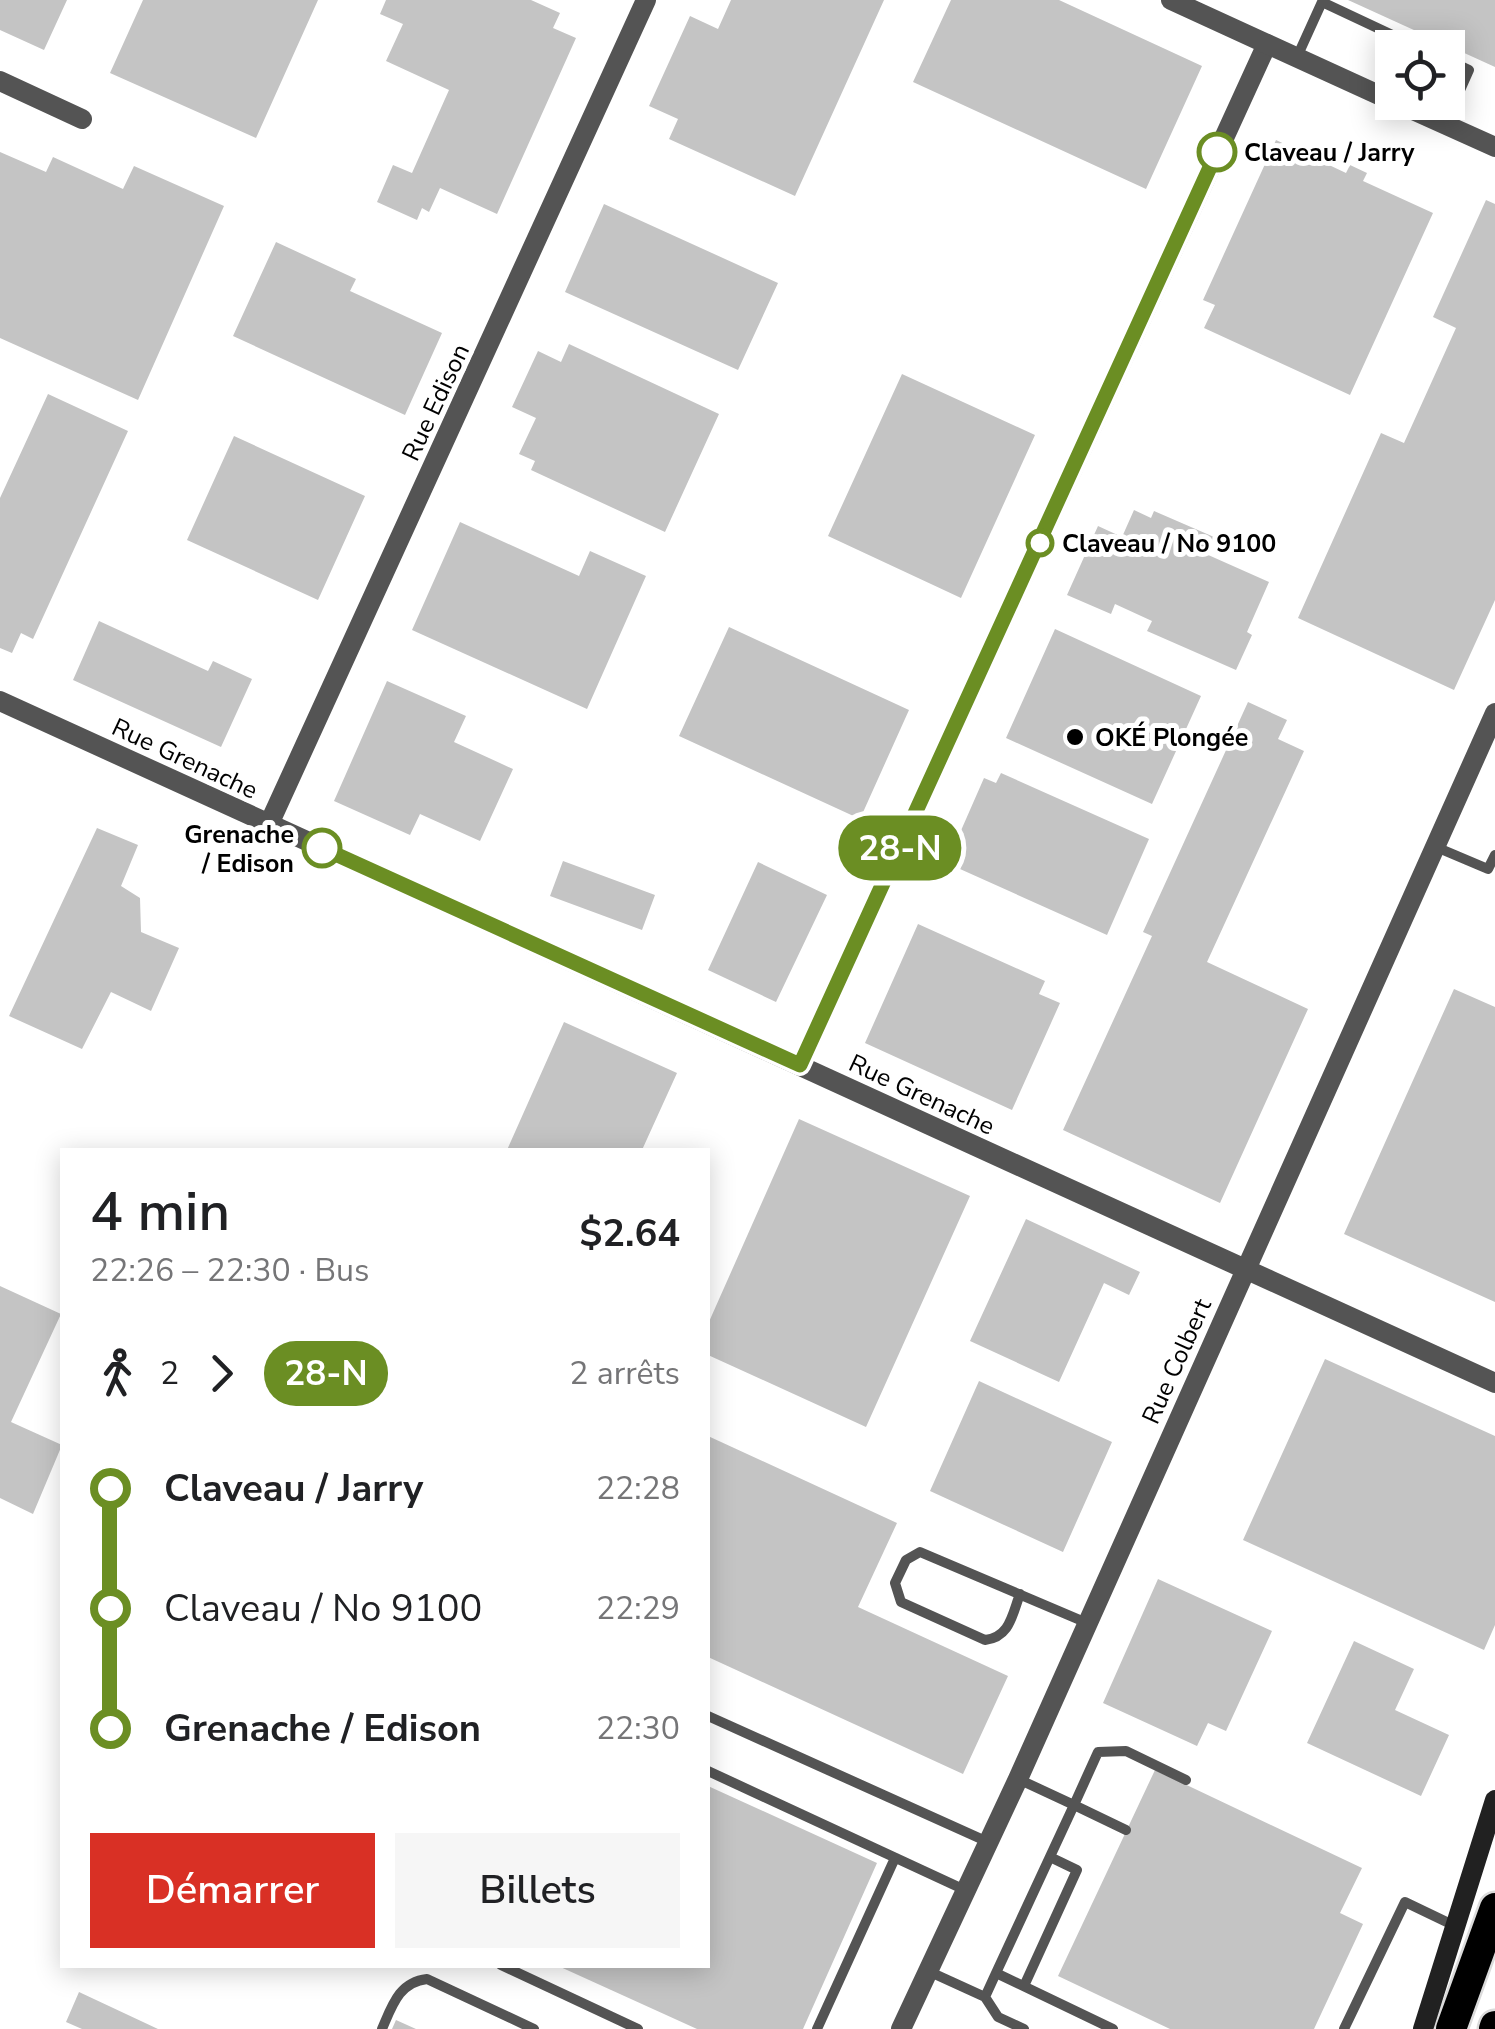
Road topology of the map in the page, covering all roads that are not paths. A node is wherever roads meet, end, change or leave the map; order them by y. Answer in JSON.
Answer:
{"nodes":[{"id":1,"x":646,"y":0,"type":"edge"},
{"id":2,"x":1171,"y":0,"type":"edge"},
{"id":3,"x":1322,"y":1,"type":"edge"},
{"id":4,"x":1382,"y":30,"type":"edge"},
{"id":5,"x":1267,"y":44,"type":"junction"},
{"id":6,"x":1297,"y":57,"type":"junction"},
{"id":7,"x":0,"y":82,"type":"edge"},
{"id":8,"x":1375,"y":93,"type":"edge"},
{"id":9,"x":82,"y":119,"type":"dead end"},
{"id":10,"x":1435,"y":120,"type":"edge"},
{"id":11,"x":1446,"y":120,"type":"edge"},
{"id":12,"x":1444,"y":124,"type":"junction"},
{"id":13,"x":1495,"y":148,"type":"edge"},
{"id":14,"x":0,"y":701,"type":"edge"},
{"id":15,"x":1495,"y":712,"type":"edge"},
{"id":16,"x":1487,"y":750,"type":"edge"},
{"id":17,"x":269,"y":824,"type":"junction"},
{"id":18,"x":1434,"y":846,"type":"junction"},
{"id":19,"x":1495,"y":855,"type":"edge"},
{"id":20,"x":800,"y":1065,"type":"junction"},
{"id":21,"x":1244,"y":1270,"type":"junction"},
{"id":22,"x":1495,"y":1383,"type":"edge"},
{"id":23,"x":1020,"y":1594,"type":"junction"},
{"id":24,"x":1087,"y":1623,"type":"junction"},
{"id":25,"x":710,"y":1717,"type":"edge"},
{"id":26,"x":710,"y":1772,"type":"edge"},
{"id":27,"x":1018,"y":1778,"type":"junction"},
{"id":28,"x":1186,"y":1780,"type":"dead end"},
{"id":29,"x":1495,"y":1800,"type":"edge"},
{"id":30,"x":1074,"y":1805,"type":"junction"},
{"id":31,"x":1126,"y":1830,"type":"dead end"},
{"id":32,"x":988,"y":1842,"type":"junction"},
{"id":33,"x":1050,"y":1857,"type":"junction"},
{"id":34,"x":895,"y":1858,"type":"junction"},
{"id":35,"x":966,"y":1891,"type":"junction"},
{"id":36,"x":1495,"y":1908,"type":"edge"},
{"id":37,"x":1455,"y":1926,"type":"junction"},
{"id":38,"x":507,"y":1968,"type":"edge"},
{"id":39,"x":928,"y":1971,"type":"junction"},
{"id":40,"x":996,"y":1974,"type":"junction"},
{"id":41,"x":1024,"y":1986,"type":"junction"},
{"id":42,"x":985,"y":1998,"type":"junction"},
{"id":43,"x":382,"y":2029,"type":"edge"},
{"id":44,"x":534,"y":2029,"type":"edge"},
{"id":45,"x":638,"y":2029,"type":"edge"},
{"id":46,"x":817,"y":2029,"type":"edge"},
{"id":47,"x":902,"y":2029,"type":"edge"},
{"id":48,"x":1024,"y":2029,"type":"edge"},
{"id":49,"x":1113,"y":2029,"type":"edge"},
{"id":50,"x":1344,"y":2029,"type":"edge"},
{"id":51,"x":1424,"y":2029,"type":"edge"},
{"id":52,"x":1451,"y":2029,"type":"edge"}],
"edges":[{"from":1,"to":17,"type":"street","name":"Rue Edison"},
{"from":2,"to":5,"type":"street"},
{"from":3,"to":4,"type":"lane"},
{"from":3,"to":6,"type":"lane"},
{"from":5,"to":6,"type":"street"},
{"from":5,"to":20,"type":"street"},
{"from":6,"to":8,"type":"street"},
{"from":7,"to":9,"type":"street"},
{"from":10,"to":12,"type":"street"},
{"from":11,"to":12,"type":"lane"},
{"from":12,"to":13,"type":"street"},
{"from":14,"to":17,"type":"street","name":"Rue Grenache"},
{"from":15,"to":16,"type":"street","name":"Rue Colbert"},
{"from":16,"to":18,"type":"street","name":"Rue Colbert"},
{"from":17,"to":20,"type":"street","name":"Rue Grenache"},
{"from":18,"to":19,"type":"lane"},
{"from":18,"to":21,"type":"street","name":"Rue Colbert"},
{"from":20,"to":21,"type":"street","name":"Rue Grenache"},
{"from":21,"to":22,"type":"street","name":"Rue Grenache"},
{"from":21,"to":24,"type":"street","name":"Rue Colbert"},
{"from":23,"to":23,"type":"lane"},
{"from":23,"to":24,"type":"lane"},
{"from":24,"to":27,"type":"street","name":"Rue Colbert"},
{"from":25,"to":32,"type":"lane"},
{"from":26,"to":34,"type":"lane"},
{"from":27,"to":30,"type":"lane"},
{"from":27,"to":32,"type":"street","name":"Rue Colbert"},
{"from":28,"to":30,"type":"lane"},
{"from":29,"to":37,"type":"main road"},
{"from":30,"to":31,"type":"lane"},
{"from":30,"to":33,"type":"lane"},
{"from":32,"to":35,"type":"street","name":"Rue Colbert"},
{"from":33,"to":40,"type":"lane"},
{"from":33,"to":41,"type":"lane"},
{"from":34,"to":35,"type":"lane"},
{"from":34,"to":46,"type":"lane"},
{"from":35,"to":39,"type":"street","name":"Rue Colbert"},
{"from":36,"to":52,"type":"highway"},
{"from":37,"to":50,"type":"lane"},
{"from":37,"to":51,"type":"main road"},
{"from":38,"to":45,"type":"lane"},
{"from":39,"to":42,"type":"lane"},
{"from":39,"to":47,"type":"street","name":"Rue Colbert"},
{"from":40,"to":41,"type":"lane"},
{"from":40,"to":42,"type":"lane"},
{"from":41,"to":49,"type":"lane"},
{"from":42,"to":48,"type":"lane"},
{"from":43,"to":44,"type":"lane"}]}
